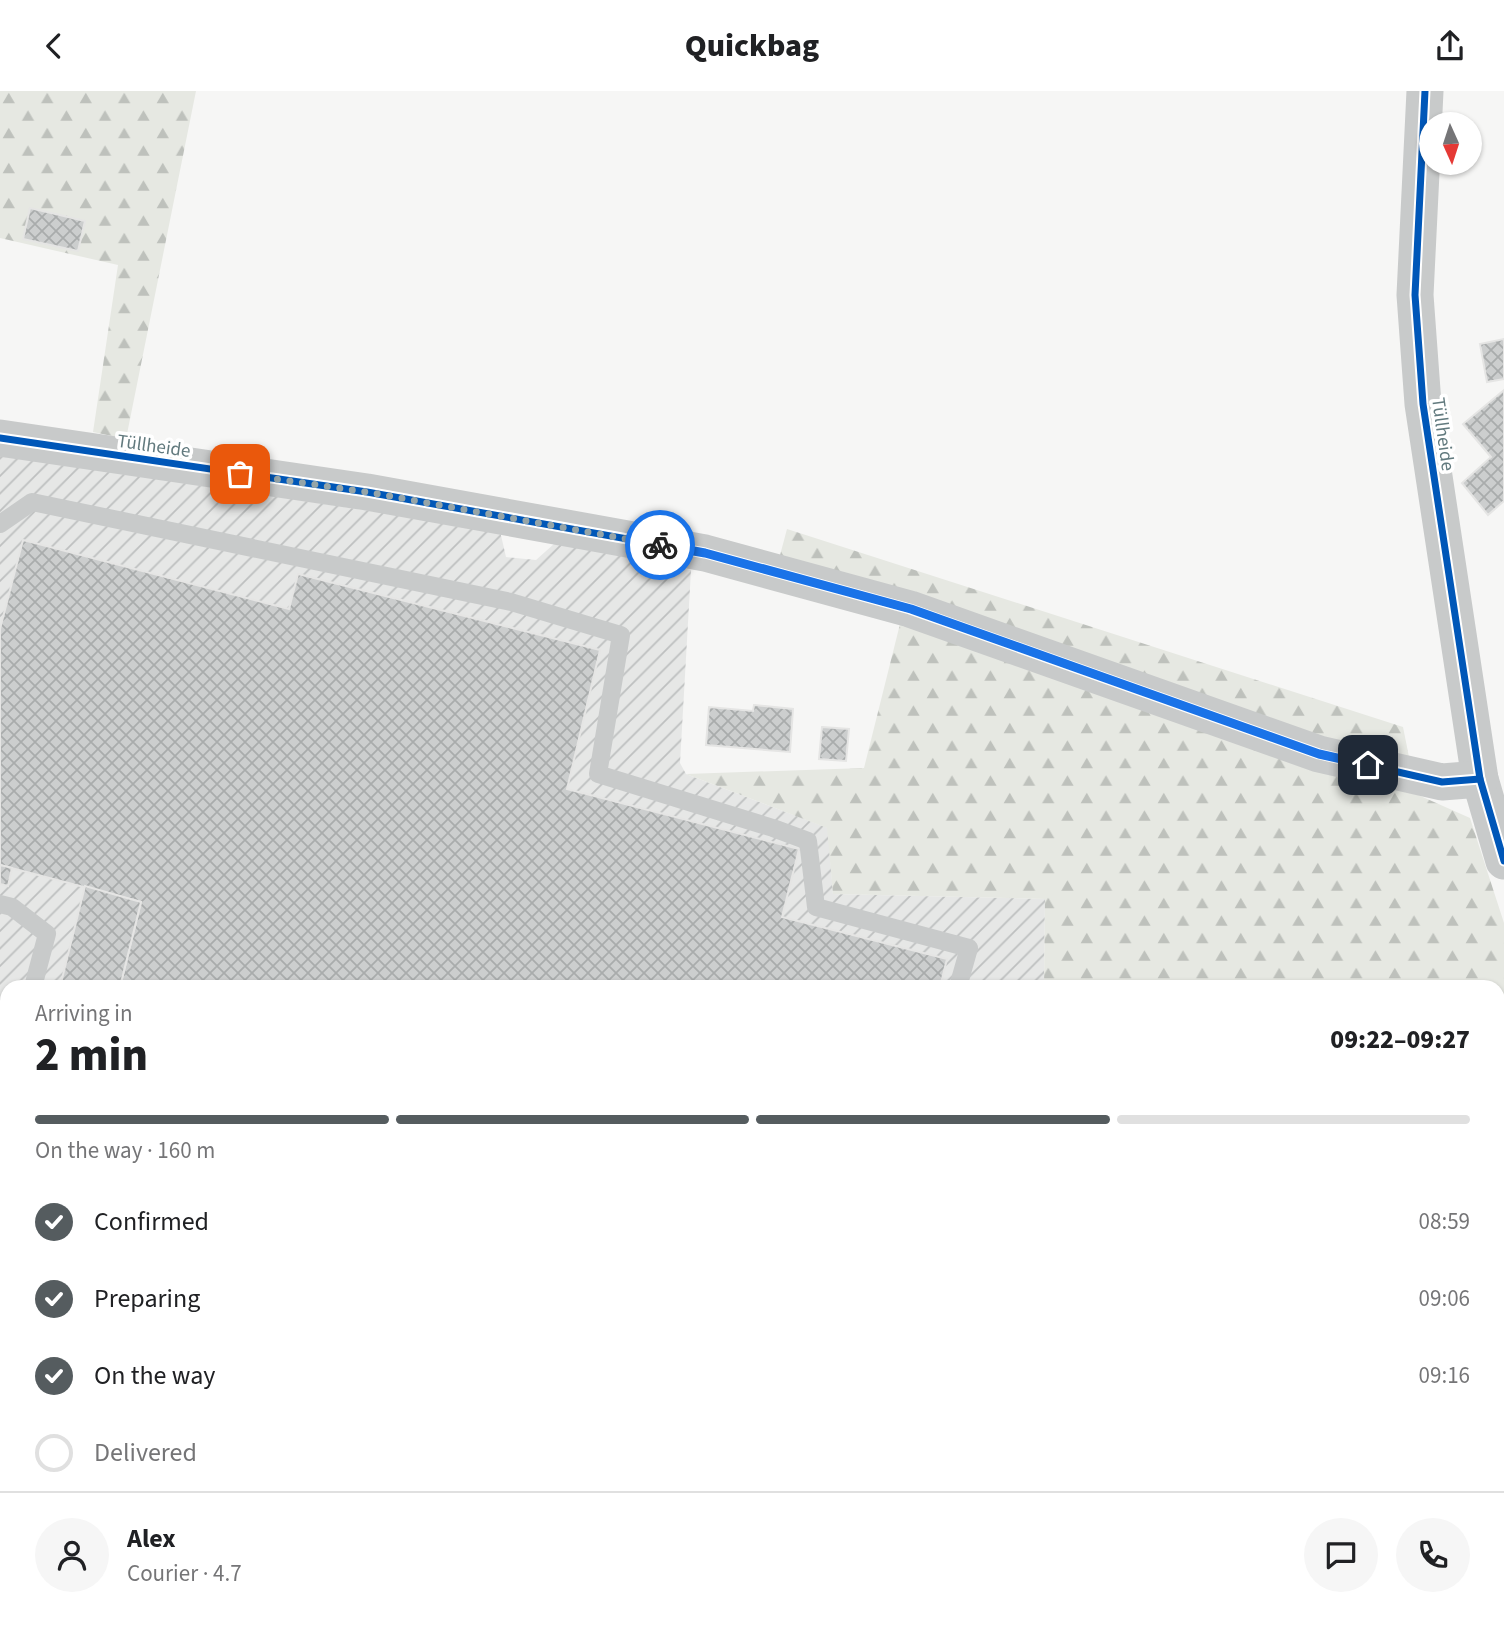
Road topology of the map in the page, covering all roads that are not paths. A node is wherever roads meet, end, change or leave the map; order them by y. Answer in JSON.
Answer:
{"nodes":[{"id":1,"x":1425,"y":91,"type":"edge"},
{"id":2,"x":0,"y":438,"type":"edge"},
{"id":3,"x":0,"y":524,"type":"edge"},
{"id":4,"x":1480,"y":779,"type":"junction"},
{"id":5,"x":1504,"y":861,"type":"edge"},
{"id":6,"x":0,"y":904,"type":"edge"},
{"id":7,"x":35,"y":980,"type":"edge"},
{"id":8,"x":960,"y":980,"type":"edge"}],
"edges":[{"from":1,"to":4,"type":"street","name":"Tüllheide"},
{"from":2,"to":4,"type":"street","name":"Tüllheide"},
{"from":3,"to":8,"type":"lane"},
{"from":4,"to":5,"type":"street","name":"Tüllheide"},
{"from":6,"to":7,"type":"lane"}]}
